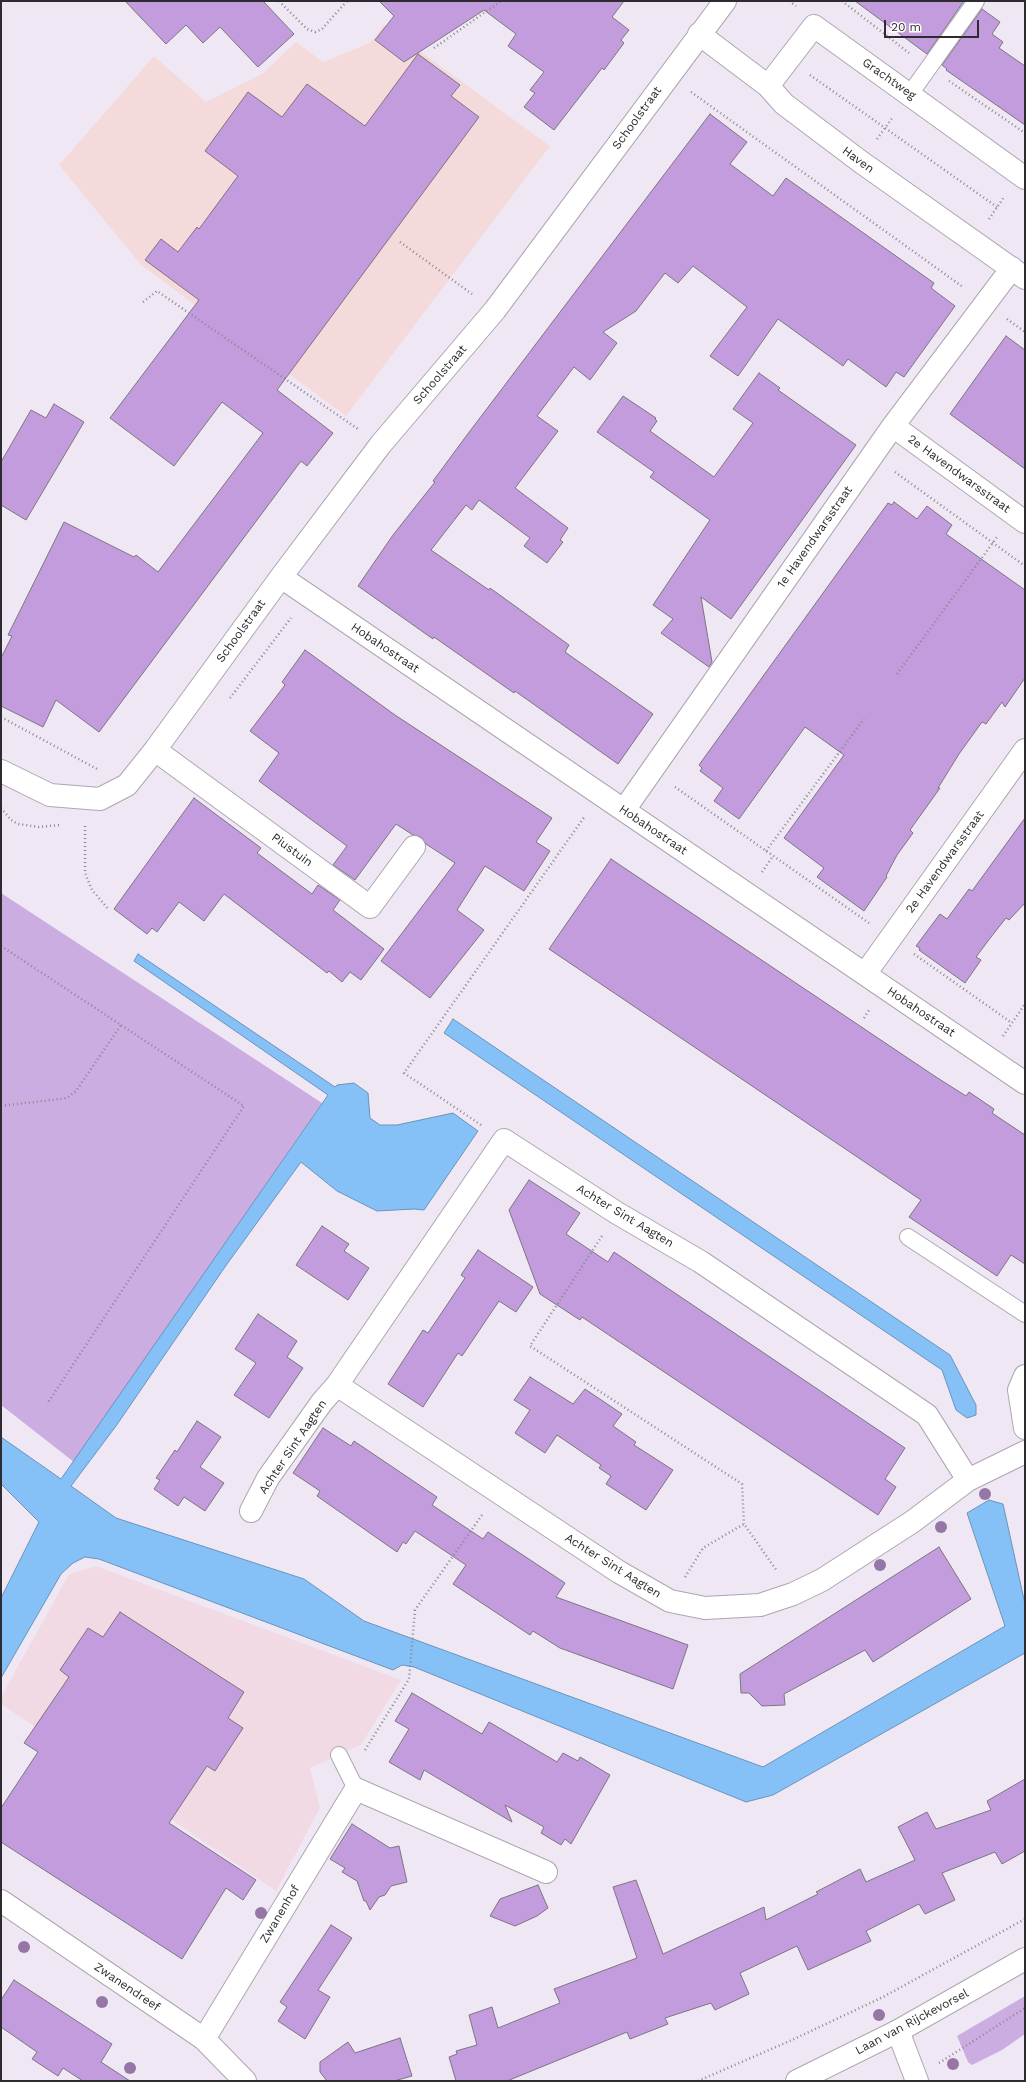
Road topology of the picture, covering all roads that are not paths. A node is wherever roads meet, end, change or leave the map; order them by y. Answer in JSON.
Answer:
{"nodes":[{"id":1,"x":725,"y":1,"type":"edge"},
{"id":2,"x":976,"y":1,"type":"edge"},
{"id":3,"x":699,"y":34,"type":"junction"},
{"id":4,"x":768,"y":86,"type":"junction"},
{"id":5,"x":910,"y":94,"type":"junction"},
{"id":6,"x":1023,"y":177,"type":"edge"},
{"id":7,"x":1018,"y":273,"type":"edge"},
{"id":8,"x":893,"y":426,"type":"junction"},
{"id":9,"x":1019,"y":518,"type":"edge"},
{"id":10,"x":281,"y":577,"type":"junction"},
{"id":11,"x":155,"y":750,"type":"junction"},
{"id":12,"x":1025,"y":750,"type":"edge"},
{"id":13,"x":1,"y":772,"type":"edge"},
{"id":14,"x":624,"y":810,"type":"junction"},
{"id":15,"x":414,"y":848,"type":"dead end"},
{"id":16,"x":865,"y":974,"type":"junction"},
{"id":17,"x":1025,"y":1083,"type":"edge"},
{"id":18,"x":908,"y":1237,"type":"dead end"},
{"id":19,"x":1025,"y":1314,"type":"edge"},
{"id":20,"x":1025,"y":1376,"type":"edge"},
{"id":21,"x":337,"y":1385,"type":"junction"},
{"id":22,"x":1025,"y":1428,"type":"edge"},
{"id":23,"x":1025,"y":1452,"type":"edge"},
{"id":24,"x":968,"y":1480,"type":"junction"},
{"id":25,"x":251,"y":1510,"type":"dead end"},
{"id":26,"x":339,"y":1755,"type":"dead end"},
{"id":27,"x":353,"y":1782,"type":"junction"},
{"id":28,"x":546,"y":1872,"type":"dead end"},
{"id":29,"x":1,"y":1901,"type":"edge"},
{"id":30,"x":1025,"y":1959,"type":"edge"},
{"id":31,"x":898,"y":2031,"type":"junction"},
{"id":32,"x":204,"y":2039,"type":"junction"},
{"id":33,"x":916,"y":2079,"type":"edge"},
{"id":34,"x":245,"y":2081,"type":"edge"},
{"id":35,"x":797,"y":2081,"type":"edge"}],
"edges":[{"from":1,"to":3,"type":"street","name":"Schoolstraat"},
{"from":2,"to":5,"type":"lane"},
{"from":3,"to":4,"type":"street","name":"Haven"},
{"from":3,"to":10,"type":"street","name":"Schoolstraat"},
{"from":4,"to":5,"type":"street","name":"Grachtweg"},
{"from":4,"to":7,"type":"street","name":"Haven"},
{"from":5,"to":6,"type":"street","name":"Grachtweg"},
{"from":7,"to":8,"type":"street","name":"1e Havendwarsstraat"},
{"from":8,"to":9,"type":"street","name":"2e Havendwarsstraat"},
{"from":8,"to":14,"type":"street","name":"1e Havendwarsstraat"},
{"from":10,"to":11,"type":"street","name":"Schoolstraat"},
{"from":10,"to":14,"type":"street","name":"Hobahostraat"},
{"from":11,"to":13,"type":"street","name":"Schoolstraat"},
{"from":11,"to":15,"type":"street","name":"Piustuin"},
{"from":12,"to":16,"type":"street","name":"2e Havendwarsstraat"},
{"from":14,"to":16,"type":"street","name":"Hobahostraat"},
{"from":16,"to":17,"type":"street","name":"Hobahostraat"},
{"from":18,"to":19,"type":"lane"},
{"from":20,"to":22,"type":"street"},
{"from":21,"to":24,"type":"street","name":"Achter Sint Aagten"},
{"from":21,"to":24,"type":"street","name":"Achter Sint Aagten"},
{"from":21,"to":25,"type":"street","name":"Achter Sint Aagten"},
{"from":23,"to":24,"type":"street","name":"Achter Sint Aagten"},
{"from":26,"to":27,"type":"lane"},
{"from":27,"to":28,"type":"street"},
{"from":27,"to":32,"type":"street","name":"Zwanenhof"},
{"from":29,"to":32,"type":"street","name":"Zwanendreef"},
{"from":30,"to":31,"type":"street","name":"Laan van Rijckevorsel"},
{"from":31,"to":33,"type":"street"},
{"from":31,"to":35,"type":"street","name":"Laan van Rijckevorsel"},
{"from":32,"to":34,"type":"street","name":"Zwanendreef"}]}
